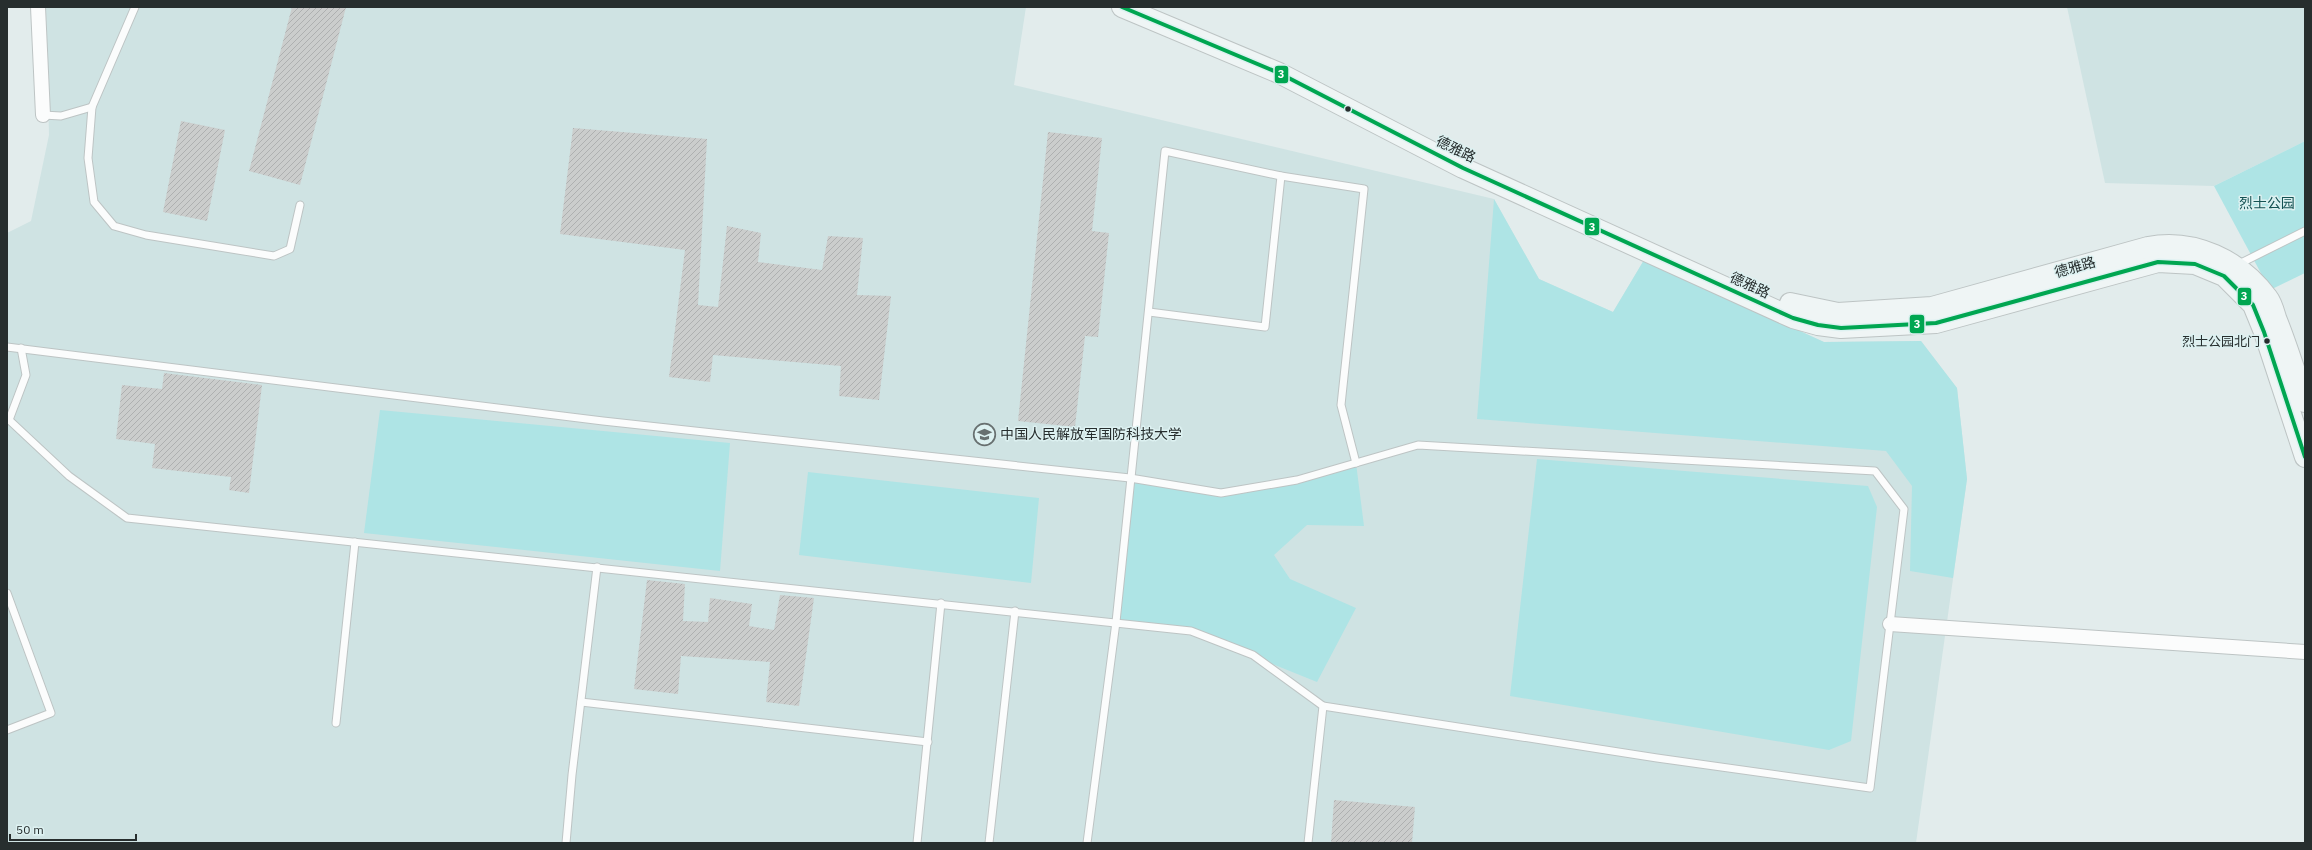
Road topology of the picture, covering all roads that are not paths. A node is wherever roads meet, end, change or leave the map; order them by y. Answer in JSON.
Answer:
{"nodes":[{"id":1,"x":38,"y":7,"type":"edge"},
{"id":2,"x":135,"y":7,"type":"edge"},
{"id":3,"x":1122,"y":7,"type":"edge"},
{"id":4,"x":1151,"y":7,"type":"edge"},
{"id":5,"x":92,"y":107,"type":"junction"},
{"id":6,"x":43,"y":115,"type":"joint"},
{"id":7,"x":1281,"y":176,"type":"junction"},
{"id":8,"x":300,"y":205,"type":"dead end"},
{"id":9,"x":2305,"y":231,"type":"edge"},
{"id":10,"x":2236,"y":266,"type":"junction"},
{"id":11,"x":1149,"y":312,"type":"junction"},
{"id":12,"x":7,"y":347,"type":"edge"},
{"id":13,"x":21,"y":348,"type":"junction"},
{"id":14,"x":2305,"y":402,"type":"edge"},
{"id":15,"x":8,"y":419,"type":"edge"},
{"id":16,"x":2305,"y":457,"type":"edge"},
{"id":17,"x":1356,"y":463,"type":"junction"},
{"id":18,"x":1130,"y":478,"type":"junction"},
{"id":19,"x":355,"y":542,"type":"junction"},
{"id":20,"x":597,"y":567,"type":"junction"},
{"id":21,"x":7,"y":593,"type":"edge"},
{"id":22,"x":942,"y":604,"type":"junction"},
{"id":23,"x":1014,"y":611,"type":"junction"},
{"id":24,"x":1116,"y":622,"type":"junction"},
{"id":25,"x":1890,"y":624,"type":"junction"},
{"id":26,"x":2305,"y":652,"type":"edge"},
{"id":27,"x":581,"y":702,"type":"junction"},
{"id":28,"x":1323,"y":706,"type":"junction"},
{"id":29,"x":336,"y":723,"type":"dead end"},
{"id":30,"x":7,"y":730,"type":"edge"},
{"id":31,"x":928,"y":742,"type":"junction"},
{"id":32,"x":566,"y":843,"type":"edge"},
{"id":33,"x":917,"y":843,"type":"edge"},
{"id":34,"x":989,"y":843,"type":"edge"},
{"id":35,"x":1087,"y":843,"type":"edge"},
{"id":36,"x":1308,"y":843,"type":"edge"}],
"edges":[{"from":1,"to":6,"type":"street"},
{"from":2,"to":5,"type":"lane"},
{"from":3,"to":16,"type":"street","name":"德雅路"},
{"from":4,"to":10,"type":"street","name":"德雅路"},
{"from":5,"to":6,"type":"lane"},
{"from":5,"to":8,"type":"lane"},
{"from":7,"to":11,"type":"lane"},
{"from":7,"to":11,"type":"lane"},
{"from":7,"to":17,"type":"lane"},
{"from":9,"to":10,"type":"lane"},
{"from":10,"to":14,"type":"street","name":"德雅路"},
{"from":11,"to":18,"type":"lane"},
{"from":12,"to":13,"type":"lane"},
{"from":13,"to":15,"type":"lane"},
{"from":13,"to":18,"type":"lane"},
{"from":15,"to":19,"type":"lane"},
{"from":17,"to":18,"type":"lane"},
{"from":17,"to":25,"type":"lane"},
{"from":18,"to":24,"type":"lane"},
{"from":19,"to":20,"type":"lane"},
{"from":19,"to":29,"type":"lane"},
{"from":20,"to":22,"type":"lane"},
{"from":20,"to":27,"type":"lane"},
{"from":21,"to":30,"type":"lane"},
{"from":22,"to":23,"type":"lane"},
{"from":22,"to":31,"type":"lane"},
{"from":23,"to":24,"type":"lane"},
{"from":23,"to":34,"type":"lane"},
{"from":24,"to":28,"type":"lane"},
{"from":24,"to":35,"type":"lane"},
{"from":25,"to":26,"type":"street"},
{"from":25,"to":28,"type":"lane"},
{"from":27,"to":31,"type":"lane"},
{"from":27,"to":32,"type":"lane"},
{"from":28,"to":36,"type":"lane"},
{"from":31,"to":33,"type":"lane"}]}
